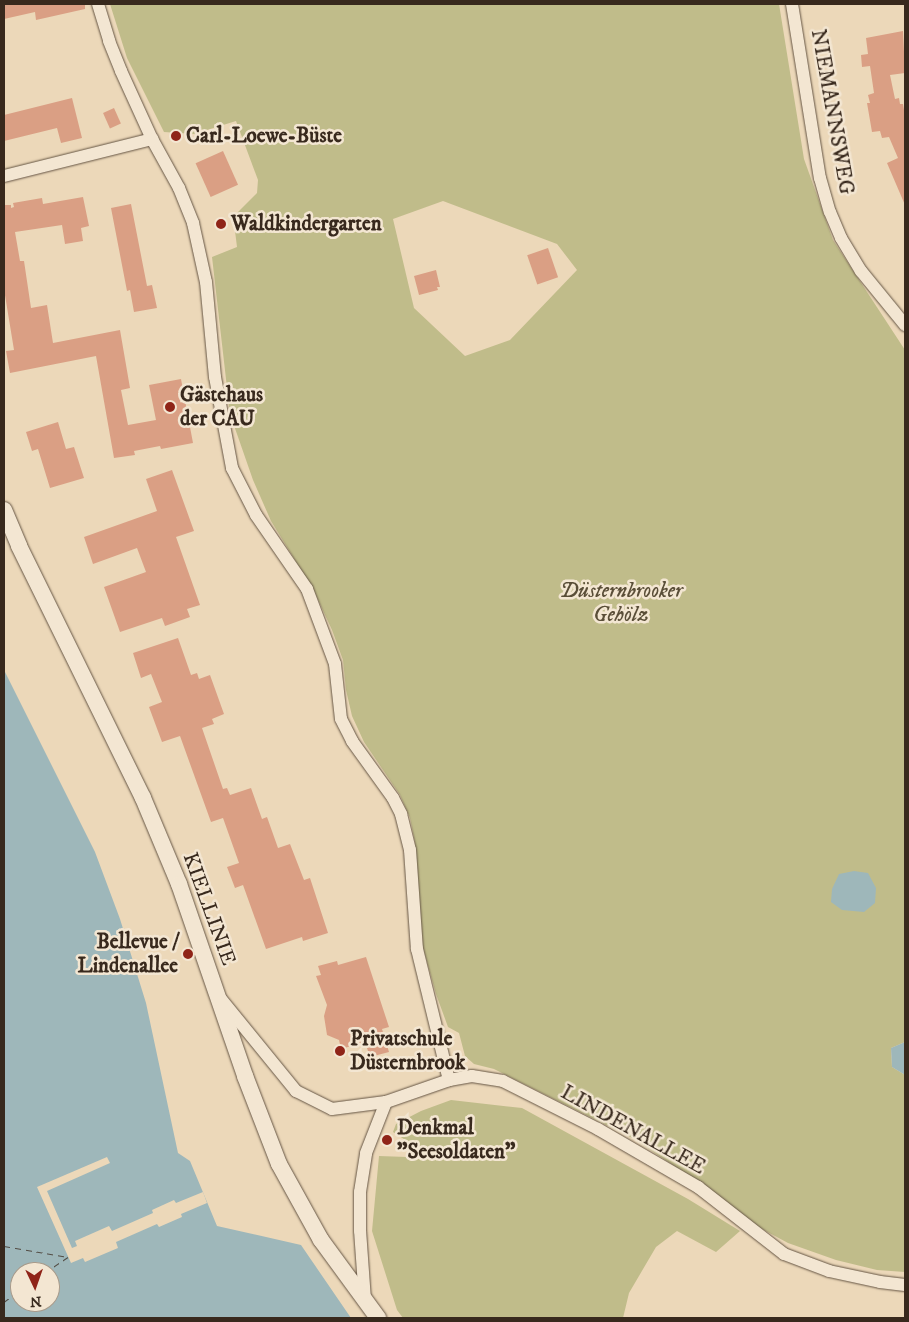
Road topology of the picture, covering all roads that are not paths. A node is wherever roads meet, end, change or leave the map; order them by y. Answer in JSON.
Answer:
{"nodes":[{"id":1,"x":98,"y":4,"type":"edge"},
{"id":2,"x":792,"y":4,"type":"edge"},
{"id":3,"x":152,"y":138,"type":"junction"},
{"id":4,"x":4,"y":176,"type":"edge"},
{"id":5,"x":905,"y":325,"type":"edge"},
{"id":6,"x":4,"y":510,"type":"edge"},
{"id":7,"x":215,"y":991,"type":"junction"},
{"id":8,"x":449,"y":1080,"type":"junction"},
{"id":9,"x":386,"y":1102,"type":"junction"},
{"id":10,"x":905,"y":1285,"type":"edge"},
{"id":11,"x":365,"y":1301,"type":"junction"},
{"id":12,"x":378,"y":1318,"type":"edge"}],
"edges":[{"from":1,"to":3,"type":"street"},
{"from":2,"to":5,"type":"street","name":"NIEMANNSWEG"},
{"from":3,"to":4,"type":"street"},
{"from":3,"to":8,"type":"street"},
{"from":6,"to":7,"type":"street","name":"KIELLINIE"},
{"from":7,"to":9,"type":"street","name":"LINDENALLEE"},
{"from":7,"to":11,"type":"street","name":"KIELLINIE"},
{"from":8,"to":9,"type":"street","name":"LINDENALLEE"},
{"from":8,"to":10,"type":"street","name":"LINDENALLEE"},
{"from":9,"to":11,"type":"street"},
{"from":11,"to":12,"type":"street","name":"KIELLINIE"}]}
